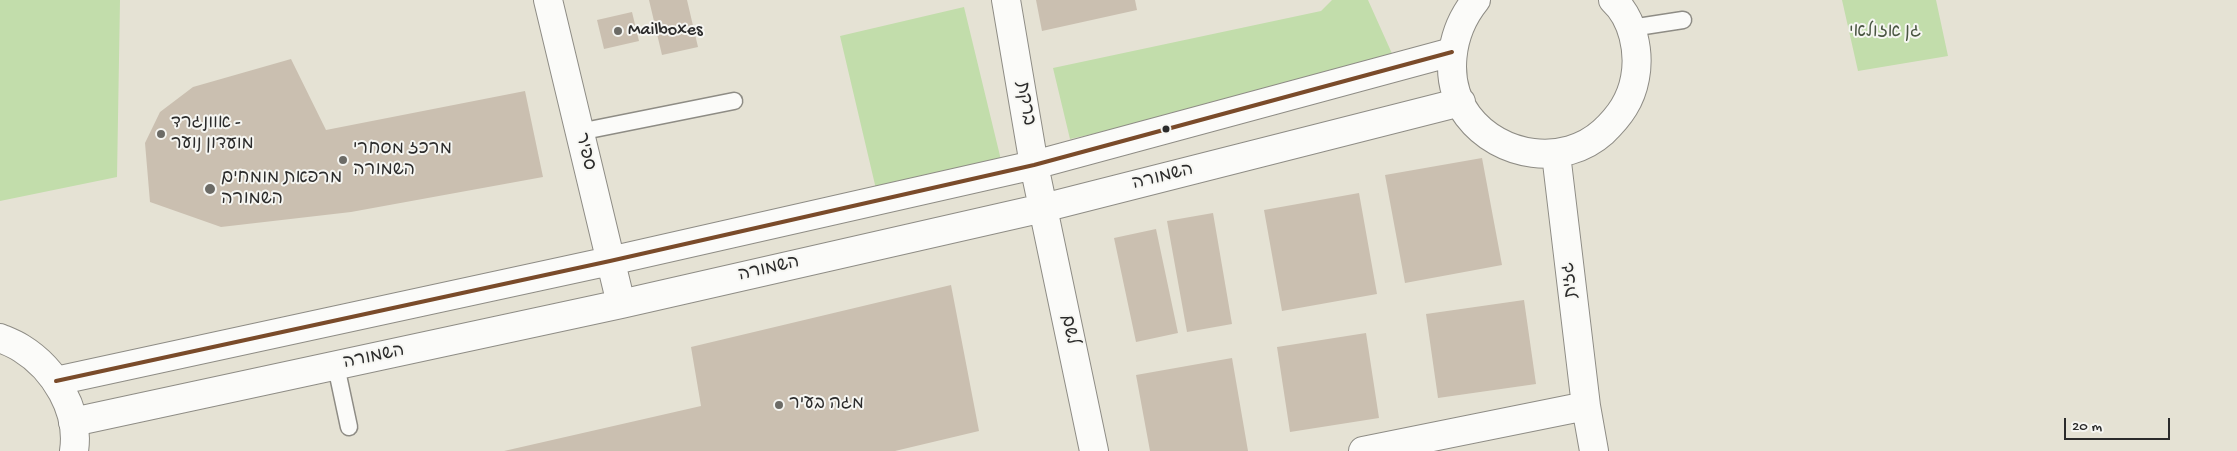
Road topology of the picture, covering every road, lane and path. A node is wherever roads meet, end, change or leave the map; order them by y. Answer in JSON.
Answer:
{"nodes":[{"id":1,"x":548,"y":0,"type":"edge"},
{"id":2,"x":1006,"y":0,"type":"edge"},
{"id":3,"x":1476,"y":0,"type":"edge"},
{"id":4,"x":1613,"y":0,"type":"edge"},
{"id":5,"x":1683,"y":20,"type":"dead end"},
{"id":6,"x":1631,"y":28,"type":"junction"},
{"id":7,"x":1452,"y":52,"type":"junction"},
{"id":8,"x":734,"y":101,"type":"dead end"},
{"id":9,"x":1461,"y":102,"type":"junction"},
{"id":10,"x":579,"y":132,"type":"junction"},
{"id":11,"x":1556,"y":154,"type":"junction"},
{"id":12,"x":1034,"y":164,"type":"junction"},
{"id":13,"x":1043,"y":208,"type":"junction"},
{"id":14,"x":610,"y":261,"type":"junction"},
{"id":15,"x":620,"y":304,"type":"junction"},
{"id":16,"x":0,"y":338,"type":"edge"},
{"id":17,"x":336,"y":366,"type":"junction"},
{"id":18,"x":56,"y":380,"type":"junction"},
{"id":19,"x":1586,"y":406,"type":"junction"},
{"id":20,"x":73,"y":422,"type":"junction"},
{"id":21,"x":349,"y":427,"type":"dead end"},
{"id":22,"x":1393,"y":448,"type":"edge"},
{"id":23,"x":74,"y":451,"type":"edge"},
{"id":24,"x":1094,"y":451,"type":"edge"},
{"id":25,"x":1363,"y":451,"type":"edge"},
{"id":26,"x":1594,"y":451,"type":"edge"}],
"edges":[{"from":1,"to":10,"type":"street","name":"ספיר"},
{"from":2,"to":12,"type":"street","name":"ברקת"},
{"from":3,"to":7,"type":"street"},
{"from":4,"to":6,"type":"street"},
{"from":5,"to":6,"type":"lane"},
{"from":6,"to":11,"type":"street"},
{"from":7,"to":9,"type":"street"},
{"from":7,"to":12,"type":"street"},
{"from":8,"to":10,"type":"lane"},
{"from":9,"to":11,"type":"street"},
{"from":9,"to":13,"type":"street","name":"השמורה"},
{"from":10,"to":14,"type":"street","name":"ספיר"},
{"from":11,"to":19,"type":"street","name":"גזית"},
{"from":12,"to":13,"type":"street","name":"ברקת"},
{"from":12,"to":14,"type":"street"},
{"from":13,"to":15,"type":"street","name":"השמורה"},
{"from":13,"to":24,"type":"street","name":"לשם"},
{"from":14,"to":15,"type":"street","name":"ספיר"},
{"from":14,"to":18,"type":"street"},
{"from":15,"to":17,"type":"street","name":"השמורה"},
{"from":16,"to":18,"type":"street"},
{"from":17,"to":20,"type":"street","name":"השמורה"},
{"from":17,"to":21,"type":"lane"},
{"from":18,"to":20,"type":"street"},
{"from":19,"to":22,"type":"street"},
{"from":19,"to":26,"type":"street","name":"גזית"},
{"from":20,"to":23,"type":"street"},
{"from":22,"to":25,"type":"street"}]}
